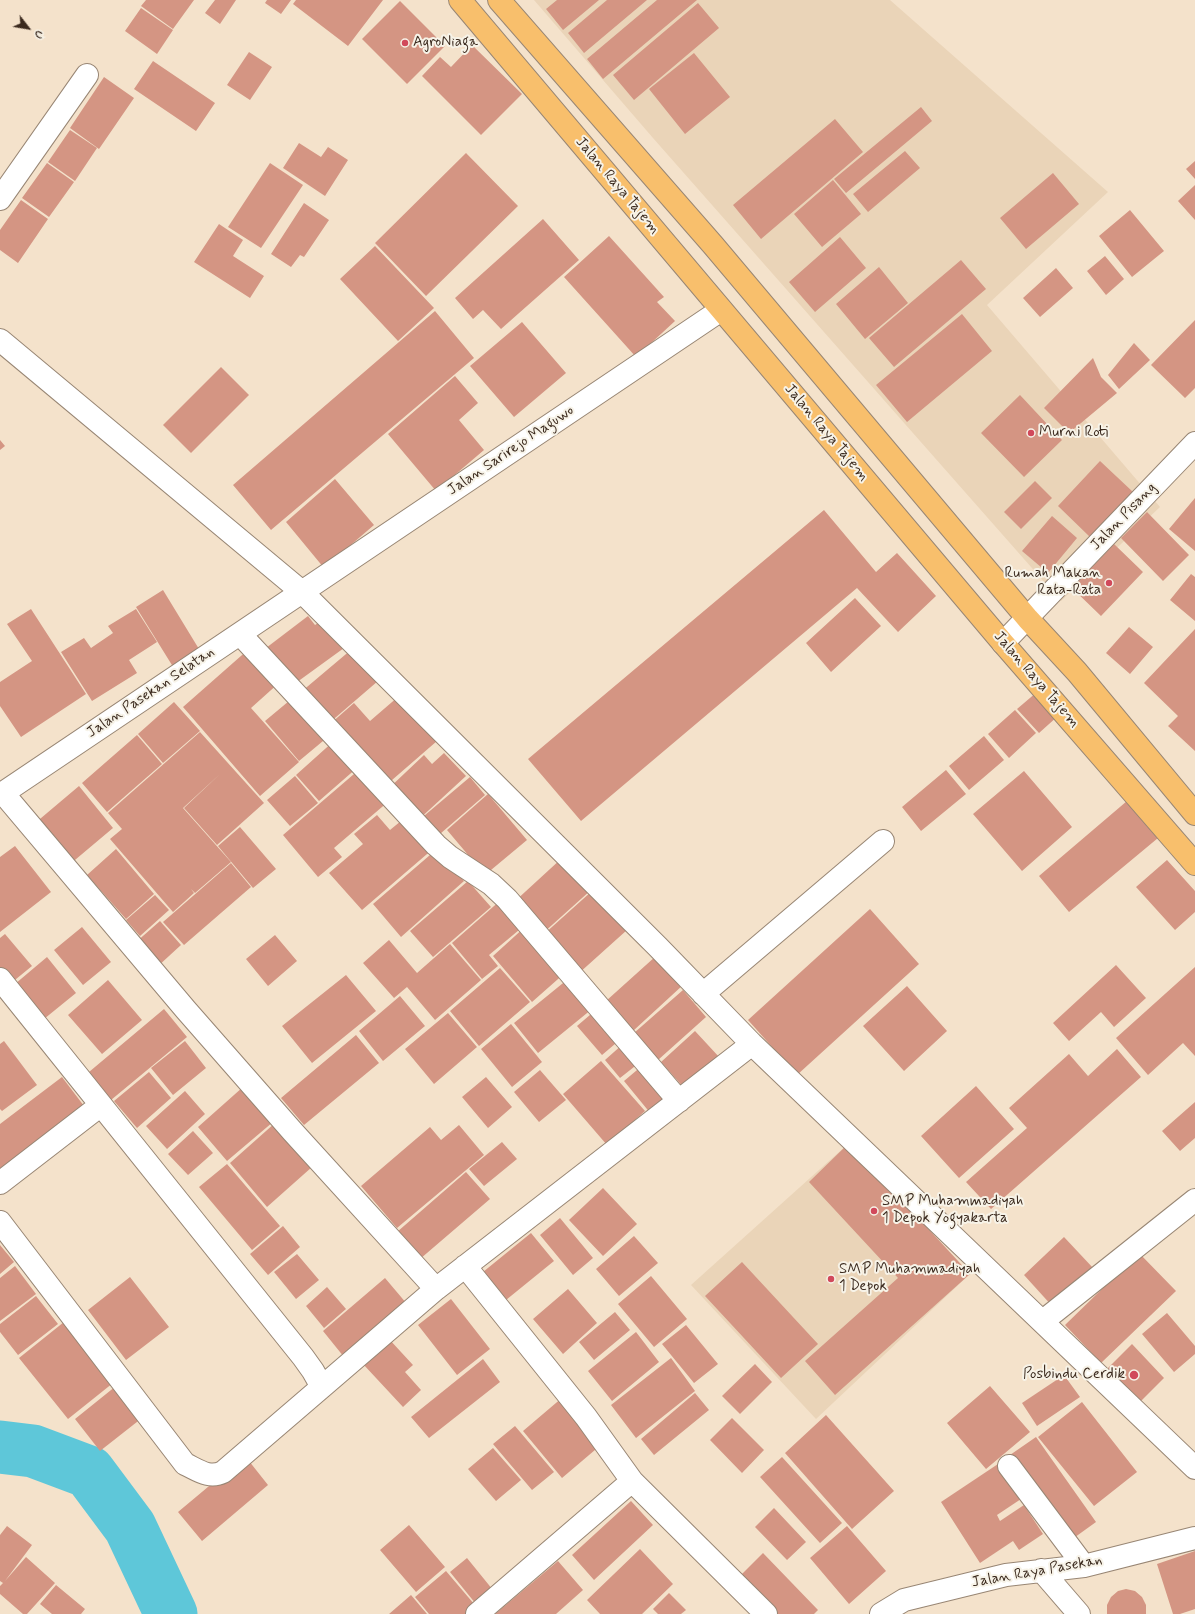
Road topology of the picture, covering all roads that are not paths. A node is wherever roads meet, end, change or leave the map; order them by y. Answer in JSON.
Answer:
{"nodes":[{"id":1,"x":460,"y":0,"type":"edge"},
{"id":2,"x":500,"y":0,"type":"edge"},
{"id":3,"x":87,"y":75,"type":"dead end"},
{"id":4,"x":0,"y":199,"type":"edge"},
{"id":5,"x":721,"y":310,"type":"junction"},
{"id":6,"x":0,"y":340,"type":"edge"},
{"id":7,"x":1195,"y":443,"type":"edge"},
{"id":8,"x":302,"y":592,"type":"junction"},
{"id":9,"x":1028,"y":619,"type":"junction"},
{"id":10,"x":240,"y":634,"type":"junction"},
{"id":11,"x":1003,"y":643,"type":"junction"},
{"id":12,"x":2,"y":794,"type":"edge"},
{"id":13,"x":1195,"y":814,"type":"edge"},
{"id":14,"x":883,"y":841,"type":"dead end"},
{"id":15,"x":1195,"y":864,"type":"edge"},
{"id":16,"x":0,"y":979,"type":"edge"},
{"id":17,"x":704,"y":994,"type":"junction"},
{"id":18,"x":752,"y":1044,"type":"junction"},
{"id":19,"x":679,"y":1101,"type":"junction"},
{"id":20,"x":101,"y":1105,"type":"junction"},
{"id":21,"x":0,"y":1182,"type":"edge"},
{"id":22,"x":1195,"y":1200,"type":"edge"},
{"id":23,"x":0,"y":1222,"type":"edge"},
{"id":24,"x":465,"y":1266,"type":"junction"},
{"id":25,"x":436,"y":1289,"type":"junction"},
{"id":26,"x":1042,"y":1321,"type":"junction"},
{"id":27,"x":322,"y":1387,"type":"junction"},
{"id":28,"x":1009,"y":1466,"type":"dead end"},
{"id":29,"x":1195,"y":1468,"type":"edge"},
{"id":30,"x":632,"y":1481,"type":"junction"},
{"id":31,"x":1195,"y":1538,"type":"edge"},
{"id":32,"x":1084,"y":1566,"type":"junction"},
{"id":33,"x":1041,"y":1570,"type":"junction"},
{"id":34,"x":477,"y":1614,"type":"edge"},
{"id":35,"x":766,"y":1614,"type":"edge"},
{"id":36,"x":881,"y":1614,"type":"edge"},
{"id":37,"x":1079,"y":1614,"type":"edge"}],
"edges":[{"from":1,"to":5,"type":"main road","name":"Jalan Raya Tajem"},
{"from":2,"to":9,"type":"main road"},
{"from":3,"to":4,"type":"street"},
{"from":5,"to":8,"type":"street","name":"Jalan Sarirejo Maguwo"},
{"from":5,"to":11,"type":"main road","name":"Jalan Raya Tajem"},
{"from":6,"to":8,"type":"street"},
{"from":7,"to":9,"type":"street","name":"Jalan Pisang"},
{"from":8,"to":10,"type":"street","name":"Jalan Pasekan Selatan"},
{"from":8,"to":17,"type":"street"},
{"from":9,"to":11,"type":"street","name":"Jalan Pisang"},
{"from":9,"to":13,"type":"main road"},
{"from":10,"to":12,"type":"street","name":"Jalan Pasekan Selatan"},
{"from":10,"to":19,"type":"street"},
{"from":11,"to":15,"type":"main road","name":"Jalan Raya Tajem"},
{"from":12,"to":25,"type":"street"},
{"from":14,"to":17,"type":"street"},
{"from":16,"to":20,"type":"street"},
{"from":17,"to":18,"type":"street"},
{"from":18,"to":19,"type":"street"},
{"from":18,"to":26,"type":"street"},
{"from":19,"to":24,"type":"street"},
{"from":20,"to":21,"type":"street"},
{"from":20,"to":27,"type":"street"},
{"from":22,"to":26,"type":"street"},
{"from":23,"to":27,"type":"street"},
{"from":24,"to":25,"type":"street"},
{"from":24,"to":30,"type":"street"},
{"from":25,"to":27,"type":"street"},
{"from":26,"to":29,"type":"street"},
{"from":28,"to":32,"type":"street"},
{"from":30,"to":34,"type":"street"},
{"from":30,"to":35,"type":"street"},
{"from":31,"to":32,"type":"street","name":"Jalan Raya Pasekan"},
{"from":32,"to":33,"type":"street","name":"Jalan Raya Pasekan"},
{"from":33,"to":36,"type":"street","name":"Jalan Raya Pasekan"},
{"from":33,"to":37,"type":"street"}]}
